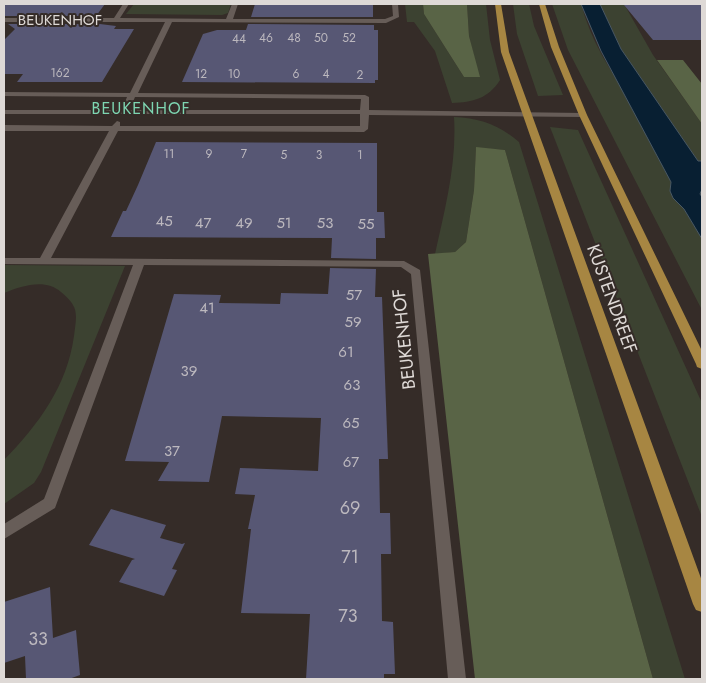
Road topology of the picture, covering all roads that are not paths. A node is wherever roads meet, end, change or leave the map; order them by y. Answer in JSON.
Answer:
{"nodes":[{"id":1,"x":126,"y":4,"type":"edge"},
{"id":2,"x":235,"y":4,"type":"edge"},
{"id":3,"x":395,"y":4,"type":"edge"},
{"id":4,"x":498,"y":4,"type":"edge"},
{"id":5,"x":542,"y":4,"type":"edge"},
{"id":6,"x":4,"y":20,"type":"edge"},
{"id":7,"x":116,"y":20,"type":"junction"},
{"id":8,"x":170,"y":20,"type":"junction"},
{"id":9,"x":229,"y":20,"type":"junction"},
{"id":10,"x":4,"y":94,"type":"edge"},
{"id":11,"x":132,"y":95,"type":"junction"},
{"id":12,"x":4,"y":112,"type":"edge"},
{"id":13,"x":123,"y":112,"type":"junction"},
{"id":14,"x":366,"y":112,"type":"junction"},
{"id":15,"x":528,"y":114,"type":"junction"},
{"id":16,"x":583,"y":115,"type":"junction"},
{"id":17,"x":4,"y":128,"type":"edge"},
{"id":18,"x":114,"y":129,"type":"junction"},
{"id":19,"x":4,"y":261,"type":"edge"},
{"id":20,"x":44,"y":261,"type":"junction"},
{"id":21,"x":140,"y":262,"type":"junction"},
{"id":22,"x":702,"y":364,"type":"edge"},
{"id":23,"x":4,"y":532,"type":"edge"},
{"id":24,"x":702,"y":604,"type":"edge"},
{"id":25,"x":457,"y":679,"type":"edge"}],
"edges":[{"from":1,"to":7,"type":"street","name":"BEUKENHOF"},
{"from":2,"to":9,"type":"street"},
{"from":3,"to":9,"type":"street","name":"BEUKENHOF"},
{"from":4,"to":15,"type":"main road","name":"KUSTENDREEF"},
{"from":5,"to":16,"type":"main road"},
{"from":6,"to":7,"type":"street","name":"BEUKENHOF"},
{"from":7,"to":8,"type":"street","name":"BEUKENHOF"},
{"from":8,"to":9,"type":"street","name":"BEUKENHOF"},
{"from":8,"to":11,"type":"street"},
{"from":10,"to":11,"type":"street"},
{"from":11,"to":13,"type":"street"},
{"from":11,"to":14,"type":"street"},
{"from":12,"to":13,"type":"street"},
{"from":13,"to":14,"type":"street"},
{"from":13,"to":18,"type":"street"},
{"from":14,"to":15,"type":"street"},
{"from":14,"to":18,"type":"street"},
{"from":15,"to":16,"type":"street"},
{"from":15,"to":24,"type":"main road","name":"KUSTENDREEF"},
{"from":16,"to":22,"type":"main road"},
{"from":17,"to":18,"type":"street"},
{"from":18,"to":20,"type":"street"},
{"from":19,"to":20,"type":"street","name":"BEUKENHOF"},
{"from":20,"to":21,"type":"street","name":"BEUKENHOF"},
{"from":21,"to":23,"type":"street"},
{"from":21,"to":25,"type":"street","name":"BEUKENHOF"}]}
